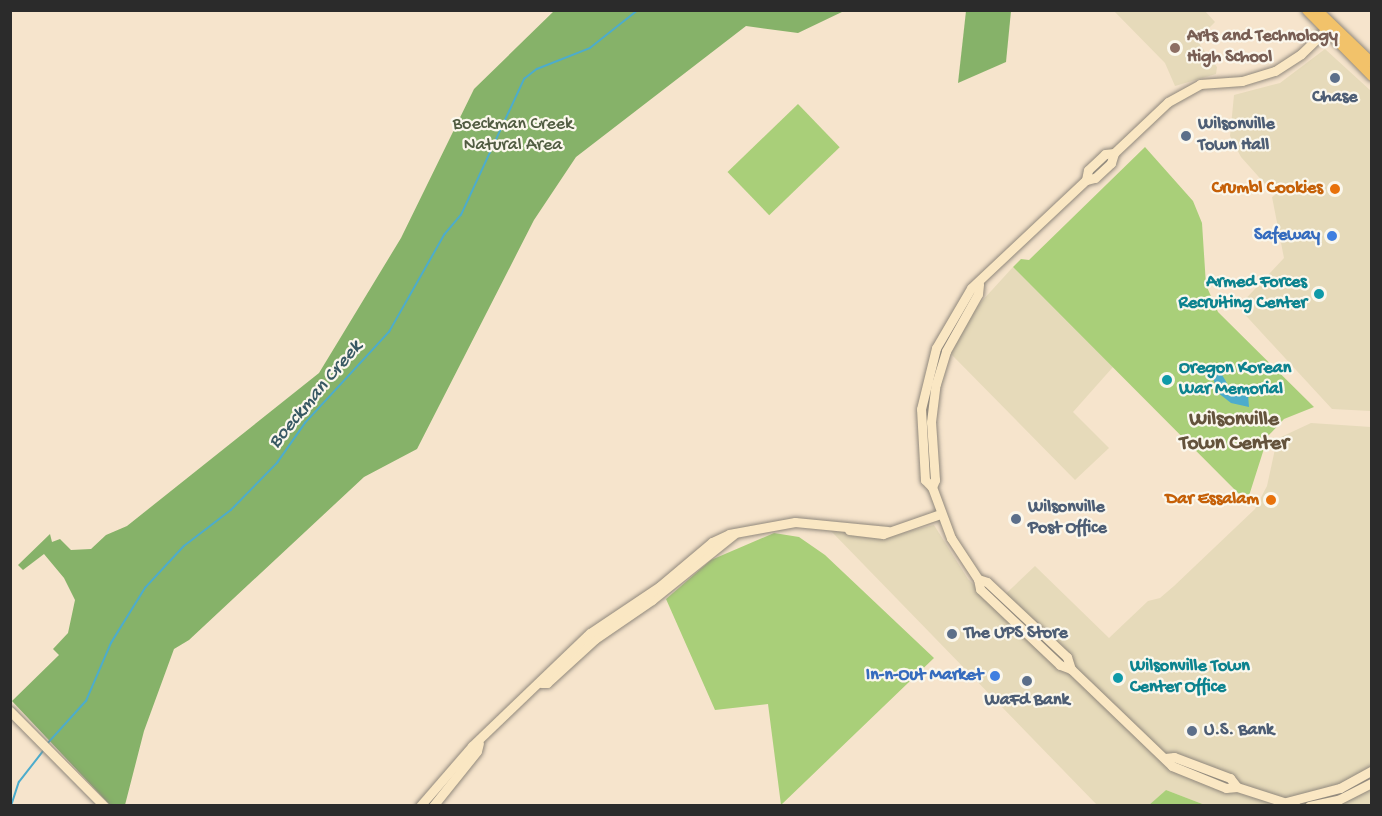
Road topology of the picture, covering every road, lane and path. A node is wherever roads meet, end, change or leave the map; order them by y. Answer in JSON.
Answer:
{"nodes":[{"id":1,"x":1307,"y":10,"type":"edge"},
{"id":2,"x":1317,"y":10,"type":"edge"},
{"id":3,"x":1328,"y":27,"type":"junction"},
{"id":4,"x":1371,"y":63,"type":"edge"},
{"id":5,"x":1371,"y":76,"type":"edge"},
{"id":6,"x":940,"y":514,"type":"junction"},
{"id":7,"x":10,"y":711,"type":"edge"},
{"id":8,"x":479,"y":743,"type":"junction"},
{"id":9,"x":1371,"y":770,"type":"edge"},
{"id":10,"x":1371,"y":783,"type":"edge"},
{"id":11,"x":1286,"y":802,"type":"junction"},
{"id":12,"x":104,"y":806,"type":"edge"},
{"id":13,"x":420,"y":806,"type":"edge"},
{"id":14,"x":433,"y":806,"type":"edge"},
{"id":15,"x":1296,"y":806,"type":"edge"},
{"id":16,"x":1310,"y":806,"type":"edge"}],
"edges":[{"from":1,"to":3,"type":"main road"},
{"from":2,"to":3,"type":"main road"},
{"from":3,"to":4,"type":"main road"},
{"from":3,"to":5,"type":"main road"},
{"from":3,"to":6,"type":"main road"},
{"from":6,"to":8,"type":"main road"},
{"from":6,"to":11,"type":"main road"},
{"from":7,"to":12,"type":"main road"},
{"from":8,"to":13,"type":"main road"},
{"from":8,"to":14,"type":"main road"},
{"from":9,"to":11,"type":"main road"},
{"from":10,"to":16,"type":"main road"},
{"from":11,"to":15,"type":"main road"}]}
